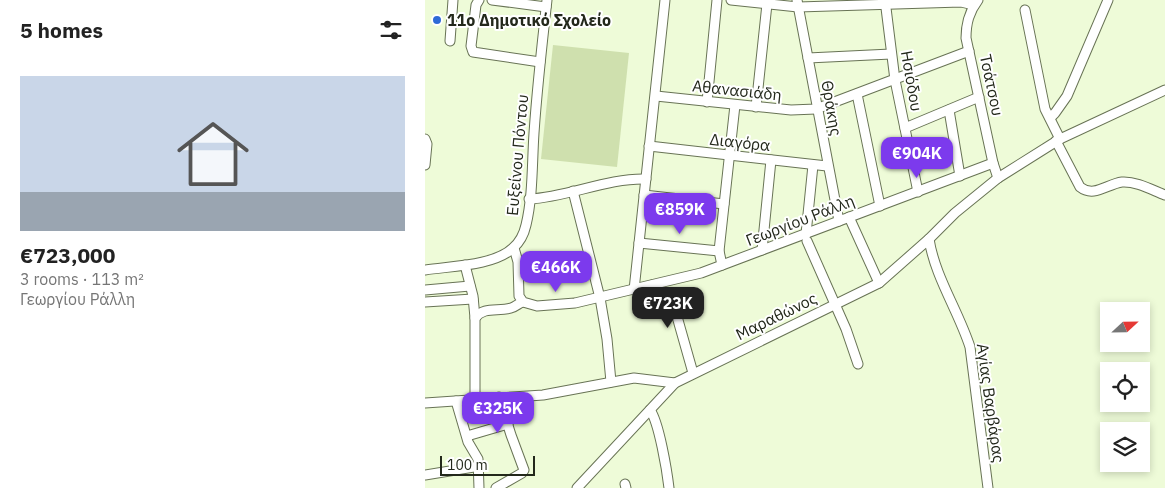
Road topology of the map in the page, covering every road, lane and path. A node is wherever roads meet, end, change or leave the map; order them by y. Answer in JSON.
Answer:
{"nodes":[{"id":1,"x":453,"y":0,"type":"edge"},
{"id":2,"x":479,"y":0,"type":"edge"},
{"id":3,"x":492,"y":0,"type":"edge"},
{"id":4,"x":665,"y":0,"type":"edge"},
{"id":5,"x":717,"y":0,"type":"edge"},
{"id":6,"x":731,"y":0,"type":"edge"},
{"id":7,"x":1109,"y":0,"type":"edge"},
{"id":8,"x":885,"y":2,"type":"edge"},
{"id":9,"x":976,"y":2,"type":"edge"},
{"id":10,"x":798,"y":3,"type":"edge"},
{"id":11,"x":547,"y":4,"type":"edge"},
{"id":12,"x":767,"y":4,"type":"junction"},
{"id":13,"x":1025,"y":10,"type":"dead end"},
{"id":14,"x":449,"y":41,"type":"dead end"},
{"id":15,"x":969,"y":51,"type":"junction"},
{"id":16,"x":891,"y":54,"type":"junction"},
{"id":17,"x":807,"y":58,"type":"junction"},
{"id":18,"x":540,"y":62,"type":"junction"},
{"id":19,"x":895,"y":80,"type":"junction"},
{"id":20,"x":1165,"y":90,"type":"edge"},
{"id":21,"x":857,"y":94,"type":"junction"},
{"id":22,"x":656,"y":96,"type":"junction"},
{"id":23,"x":979,"y":98,"type":"junction"},
{"id":24,"x":707,"y":102,"type":"junction"},
{"id":25,"x":735,"y":105,"type":"junction"},
{"id":26,"x":756,"y":107,"type":"junction"},
{"id":27,"x":816,"y":109,"type":"junction"},
{"id":28,"x":949,"y":110,"type":"junction"},
{"id":29,"x":1049,"y":118,"type":"junction"},
{"id":30,"x":905,"y":128,"type":"junction"},
{"id":31,"x":426,"y":139,"type":"edge"},
{"id":32,"x":1058,"y":140,"type":"junction"},
{"id":33,"x":649,"y":146,"type":"junction"},
{"id":34,"x":728,"y":156,"type":"junction"},
{"id":35,"x":771,"y":160,"type":"junction"},
{"id":36,"x":993,"y":163,"type":"junction"},
{"id":37,"x":425,"y":164,"type":"edge"},
{"id":38,"x":813,"y":164,"type":"junction"},
{"id":39,"x":827,"y":166,"type":"junction"},
{"id":40,"x":961,"y":176,"type":"junction"},
{"id":41,"x":998,"y":178,"type":"junction"},
{"id":42,"x":645,"y":179,"type":"junction"},
{"id":43,"x":573,"y":192,"type":"junction"},
{"id":44,"x":918,"y":192,"type":"junction"},
{"id":45,"x":644,"y":195,"type":"junction"},
{"id":46,"x":1165,"y":195,"type":"edge"},
{"id":47,"x":529,"y":199,"type":"junction"},
{"id":48,"x":724,"y":204,"type":"junction"},
{"id":49,"x":880,"y":206,"type":"junction"},
{"id":50,"x":849,"y":217,"type":"junction"},
{"id":51,"x":839,"y":221,"type":"junction"},
{"id":52,"x":807,"y":237,"type":"junction"},
{"id":53,"x":929,"y":239,"type":"junction"},
{"id":54,"x":639,"y":243,"type":"junction"},
{"id":55,"x":514,"y":248,"type":"junction"},
{"id":56,"x":762,"y":250,"type":"junction"},
{"id":57,"x":719,"y":251,"type":"junction"},
{"id":58,"x":465,"y":264,"type":"junction"},
{"id":59,"x":722,"y":265,"type":"junction"},
{"id":60,"x":425,"y":270,"type":"edge"},
{"id":61,"x":879,"y":283,"type":"junction"},
{"id":62,"x":652,"y":285,"type":"junction"},
{"id":63,"x":470,"y":286,"type":"junction"},
{"id":64,"x":425,"y":290,"type":"edge"},
{"id":65,"x":634,"y":290,"type":"junction"},
{"id":66,"x":473,"y":297,"type":"junction"},
{"id":67,"x":600,"y":298,"type":"junction"},
{"id":68,"x":425,"y":302,"type":"edge"},
{"id":69,"x":522,"y":302,"type":"junction"},
{"id":70,"x":835,"y":304,"type":"junction"},
{"id":71,"x":487,"y":310,"type":"junction"},
{"id":72,"x":475,"y":318,"type":"junction"},
{"id":73,"x":858,"y":364,"type":"dead end"},
{"id":74,"x":693,"y":373,"type":"junction"},
{"id":75,"x":611,"y":382,"type":"junction"},
{"id":76,"x":675,"y":383,"type":"junction"},
{"id":77,"x":499,"y":397,"type":"junction"},
{"id":78,"x":475,"y":400,"type":"junction"},
{"id":79,"x":456,"y":401,"type":"junction"},
{"id":80,"x":425,"y":403,"type":"edge"},
{"id":81,"x":649,"y":410,"type":"junction"},
{"id":82,"x":508,"y":424,"type":"junction"},
{"id":83,"x":467,"y":436,"type":"junction"},
{"id":84,"x":480,"y":466,"type":"junction"},
{"id":85,"x":425,"y":475,"type":"edge"},
{"id":86,"x":479,"y":488,"type":"edge"},
{"id":87,"x":496,"y":488,"type":"edge"},
{"id":88,"x":577,"y":488,"type":"edge"},
{"id":89,"x":669,"y":488,"type":"edge"},
{"id":90,"x":988,"y":488,"type":"edge"}],
"edges":[{"from":1,"to":14,"type":"street"},
{"from":2,"to":18,"type":"street"},
{"from":3,"to":11,"type":"street"},
{"from":4,"to":22,"type":"street"},
{"from":5,"to":24,"type":"street"},
{"from":6,"to":12,"type":"street"},
{"from":7,"to":29,"type":"street"},
{"from":8,"to":9,"type":"street"},
{"from":8,"to":10,"type":"street"},
{"from":8,"to":16,"type":"street","name":"Ησιόδου"},
{"from":9,"to":15,"type":"street","name":"Τσάτσου"},
{"from":10,"to":12,"type":"street"},
{"from":10,"to":17,"type":"street","name":"Θράκης"},
{"from":11,"to":18,"type":"street","name":"Ευξείνου Πόντου"},
{"from":12,"to":26,"type":"street"},
{"from":13,"to":29,"type":"street"},
{"from":15,"to":19,"type":"street","name":"Αθανασιάδη"},
{"from":15,"to":23,"type":"street","name":"Τσάτσου"},
{"from":16,"to":17,"type":"street"},
{"from":16,"to":19,"type":"street","name":"Ησιόδου"},
{"from":17,"to":27,"type":"street","name":"Θράκης"},
{"from":18,"to":47,"type":"street","name":"Ευξείνου Πόντου"},
{"from":19,"to":21,"type":"street","name":"Αθανασιάδη"},
{"from":19,"to":30,"type":"street","name":"Ησιόδου"},
{"from":20,"to":32,"type":"street","name":"Μαραθώνος"},
{"from":21,"to":27,"type":"street","name":"Αθανασιάδη"},
{"from":21,"to":49,"type":"street"},
{"from":22,"to":24,"type":"street","name":"Αθανασιάδη"},
{"from":22,"to":33,"type":"street"},
{"from":23,"to":28,"type":"street"},
{"from":23,"to":36,"type":"street","name":"Τσάτσου"},
{"from":24,"to":25,"type":"street","name":"Αθανασιάδη"},
{"from":25,"to":26,"type":"street","name":"Αθανασιάδη"},
{"from":25,"to":34,"type":"street"},
{"from":26,"to":27,"type":"street","name":"Αθανασιάδη"},
{"from":27,"to":39,"type":"street","name":"Θράκης"},
{"from":28,"to":30,"type":"street"},
{"from":28,"to":40,"type":"street"},
{"from":29,"to":32,"type":"street"},
{"from":30,"to":44,"type":"street","name":"Ησιόδου"},
{"from":31,"to":37,"type":"street"},
{"from":32,"to":41,"type":"street","name":"Μαραθώνος"},
{"from":32,"to":46,"type":"street"},
{"from":33,"to":34,"type":"street","name":"Διαγόρα"},
{"from":33,"to":42,"type":"street"},
{"from":34,"to":35,"type":"street","name":"Διαγόρα"},
{"from":34,"to":48,"type":"street"},
{"from":35,"to":38,"type":"street","name":"Διαγόρα"},
{"from":35,"to":56,"type":"street"},
{"from":36,"to":40,"type":"street","name":"Γεωργίου Ράλλη"},
{"from":36,"to":41,"type":"street","name":"Τσάτσου"},
{"from":38,"to":39,"type":"street","name":"Διαγόρα"},
{"from":38,"to":52,"type":"street"},
{"from":39,"to":51,"type":"street","name":"Θράκης"},
{"from":40,"to":44,"type":"street","name":"Γεωργίου Ράλλη"},
{"from":41,"to":53,"type":"street","name":"Μαραθώνος"},
{"from":42,"to":43,"type":"street"},
{"from":42,"to":45,"type":"street"},
{"from":43,"to":47,"type":"street"},
{"from":43,"to":67,"type":"street"},
{"from":44,"to":49,"type":"street","name":"Γεωργίου Ράλλη"},
{"from":45,"to":48,"type":"street"},
{"from":45,"to":54,"type":"street"},
{"from":47,"to":55,"type":"street","name":"Ευξείνου Πόντου"},
{"from":48,"to":57,"type":"street"},
{"from":49,"to":50,"type":"street","name":"Γεωργίου Ράλλη"},
{"from":50,"to":51,"type":"street","name":"Γεωργίου Ράλλη"},
{"from":50,"to":61,"type":"street"},
{"from":51,"to":52,"type":"street","name":"Γεωργίου Ράλλη"},
{"from":52,"to":56,"type":"street","name":"Γεωργίου Ράλλη"},
{"from":52,"to":70,"type":"street"},
{"from":53,"to":61,"type":"street","name":"Μαραθώνος"},
{"from":53,"to":90,"type":"street","name":"Αγίας Βαρβάρας"},
{"from":54,"to":57,"type":"street"},
{"from":54,"to":65,"type":"street"},
{"from":55,"to":58,"type":"street"},
{"from":55,"to":69,"type":"street"},
{"from":56,"to":59,"type":"street","name":"Γεωργίου Ράλλη"},
{"from":57,"to":59,"type":"street"},
{"from":58,"to":60,"type":"street"},
{"from":58,"to":63,"type":"street"},
{"from":59,"to":62,"type":"street","name":"Γεωργίου Ράλλη"},
{"from":61,"to":70,"type":"street","name":"Μαραθώνος"},
{"from":62,"to":65,"type":"street","name":"Γεωργίου Ράλλη"},
{"from":62,"to":74,"type":"street"},
{"from":63,"to":64,"type":"street"},
{"from":63,"to":66,"type":"street"},
{"from":65,"to":67,"type":"street","name":"Γεωργίου Ράλλη"},
{"from":66,"to":68,"type":"street"},
{"from":66,"to":71,"type":"street"},
{"from":66,"to":72,"type":"street"},
{"from":67,"to":69,"type":"street","name":"Γεωργίου Ράλλη"},
{"from":67,"to":75,"type":"street"},
{"from":69,"to":71,"type":"street"},
{"from":70,"to":73,"type":"street"},
{"from":70,"to":74,"type":"street","name":"Μαραθώνος"},
{"from":71,"to":72,"type":"street"},
{"from":72,"to":78,"type":"street"},
{"from":74,"to":76,"type":"street","name":"Μαραθώνος"},
{"from":75,"to":76,"type":"street"},
{"from":75,"to":77,"type":"street"},
{"from":76,"to":81,"type":"street","name":"Μαραθώνος"},
{"from":77,"to":78,"type":"street"},
{"from":77,"to":82,"type":"street"},
{"from":78,"to":79,"type":"street"},
{"from":79,"to":80,"type":"street"},
{"from":79,"to":83,"type":"street"},
{"from":81,"to":88,"type":"street","name":"Μαραθώνος"},
{"from":81,"to":89,"type":"street"},
{"from":82,"to":83,"type":"street"},
{"from":82,"to":87,"type":"street"},
{"from":83,"to":84,"type":"street"},
{"from":84,"to":85,"type":"street"},
{"from":84,"to":86,"type":"street"}]}
